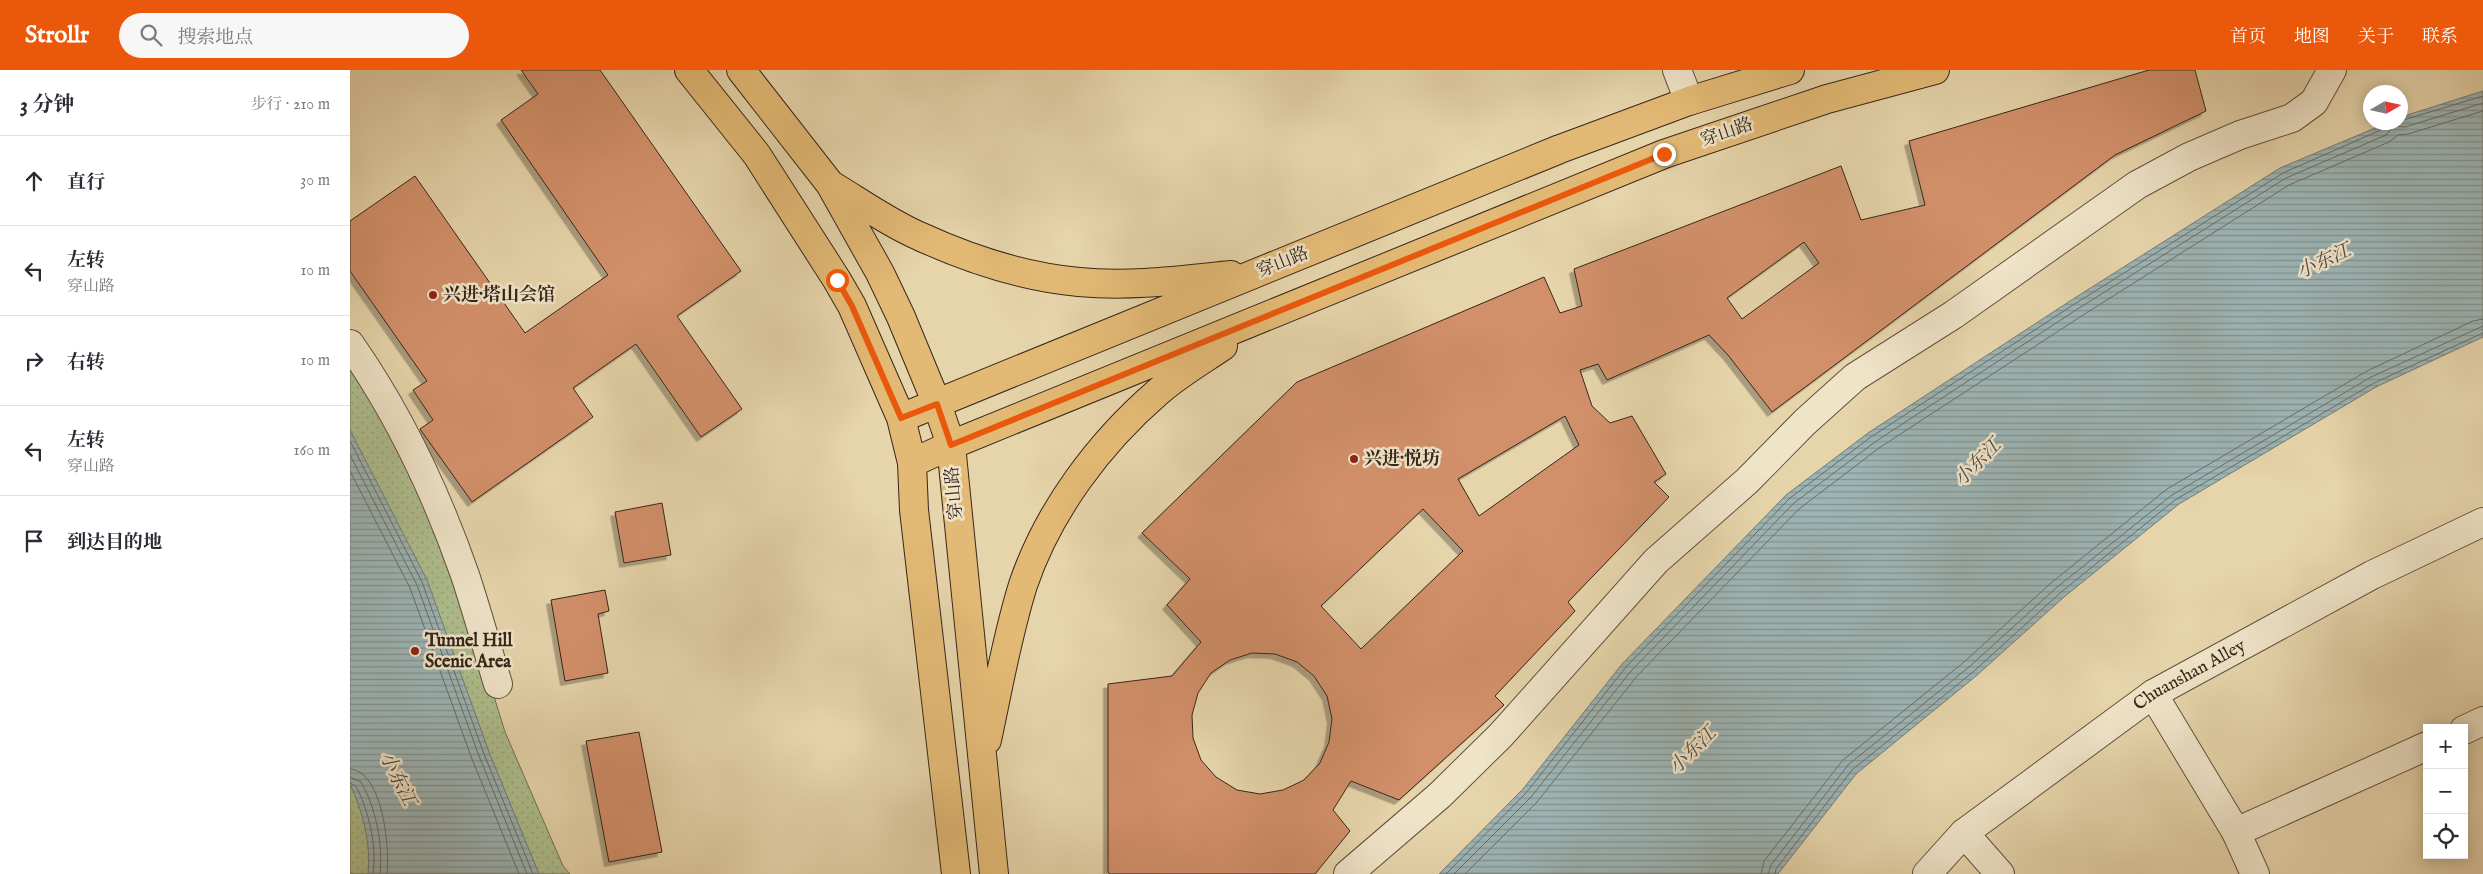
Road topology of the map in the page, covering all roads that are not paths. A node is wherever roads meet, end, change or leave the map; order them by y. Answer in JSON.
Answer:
{"nodes":[{"id":1,"x":689,"y":70,"type":"edge"},
{"id":2,"x":742,"y":70,"type":"edge"},
{"id":3,"x":1677,"y":70,"type":"edge"},
{"id":4,"x":1790,"y":70,"type":"edge"},
{"id":5,"x":1934,"y":70,"type":"edge"},
{"id":6,"x":2332,"y":70,"type":"edge"},
{"id":7,"x":1689,"y":100,"type":"junction"},
{"id":8,"x":830,"y":184,"type":"junction"},
{"id":9,"x":1260,"y":273,"type":"junction"},
{"id":10,"x":1263,"y":318,"type":"junction"},
{"id":11,"x":350,"y":344,"type":"edge"},
{"id":12,"x":937,"y":404,"type":"junction"},
{"id":13,"x":901,"y":418,"type":"junction"},
{"id":14,"x":951,"y":445,"type":"junction"},
{"id":15,"x":912,"y":463,"type":"junction"},
{"id":16,"x":2483,"y":522,"type":"edge"},
{"id":17,"x":498,"y":684,"type":"dead end"},
{"id":18,"x":2152,"y":694,"type":"junction"},
{"id":19,"x":2483,"y":721,"type":"edge"},
{"id":20,"x":2468,"y":728,"type":"edge"},
{"id":21,"x":2423,"y":748,"type":"edge"},
{"id":22,"x":982,"y":766,"type":"junction"},
{"id":23,"x":2236,"y":832,"type":"junction"},
{"id":24,"x":1964,"y":833,"type":"junction"},
{"id":25,"x":956,"y":874,"type":"edge"},
{"id":26,"x":994,"y":874,"type":"edge"},
{"id":27,"x":1348,"y":874,"type":"edge"},
{"id":28,"x":1928,"y":874,"type":"edge"},
{"id":29,"x":2000,"y":874,"type":"edge"},
{"id":30,"x":2255,"y":874,"type":"edge"}],
"edges":[{"from":1,"to":13,"type":"main road"},
{"from":2,"to":8,"type":"main road"},
{"from":3,"to":7,"type":"street"},
{"from":4,"to":7,"type":"main road","name":"穿山路"},
{"from":5,"to":10,"type":"main road","name":"穿山路"},
{"from":6,"to":27,"type":"street"},
{"from":7,"to":9,"type":"main road","name":"穿山路"},
{"from":8,"to":9,"type":"main road"},
{"from":8,"to":12,"type":"main road"},
{"from":9,"to":12,"type":"main road","name":"穿山路"},
{"from":10,"to":14,"type":"main road","name":"穿山路"},
{"from":10,"to":22,"type":"main road"},
{"from":11,"to":17,"type":"street"},
{"from":12,"to":13,"type":"main road","name":"穿山路"},
{"from":12,"to":14,"type":"main road"},
{"from":13,"to":15,"type":"main road"},
{"from":14,"to":15,"type":"main road"},
{"from":14,"to":22,"type":"main road","name":"穿山路"},
{"from":15,"to":25,"type":"main road"},
{"from":16,"to":18,"type":"street","name":"Chuanshan Alley"},
{"from":18,"to":23,"type":"street"},
{"from":18,"to":24,"type":"street","name":"Chuanshan Alley"},
{"from":19,"to":20,"type":"street"},
{"from":21,"to":23,"type":"street"},
{"from":22,"to":26,"type":"main road","name":"穿山路"},
{"from":23,"to":30,"type":"street"},
{"from":24,"to":28,"type":"street","name":"Chuanshan Alley"},
{"from":24,"to":29,"type":"street"}]}
